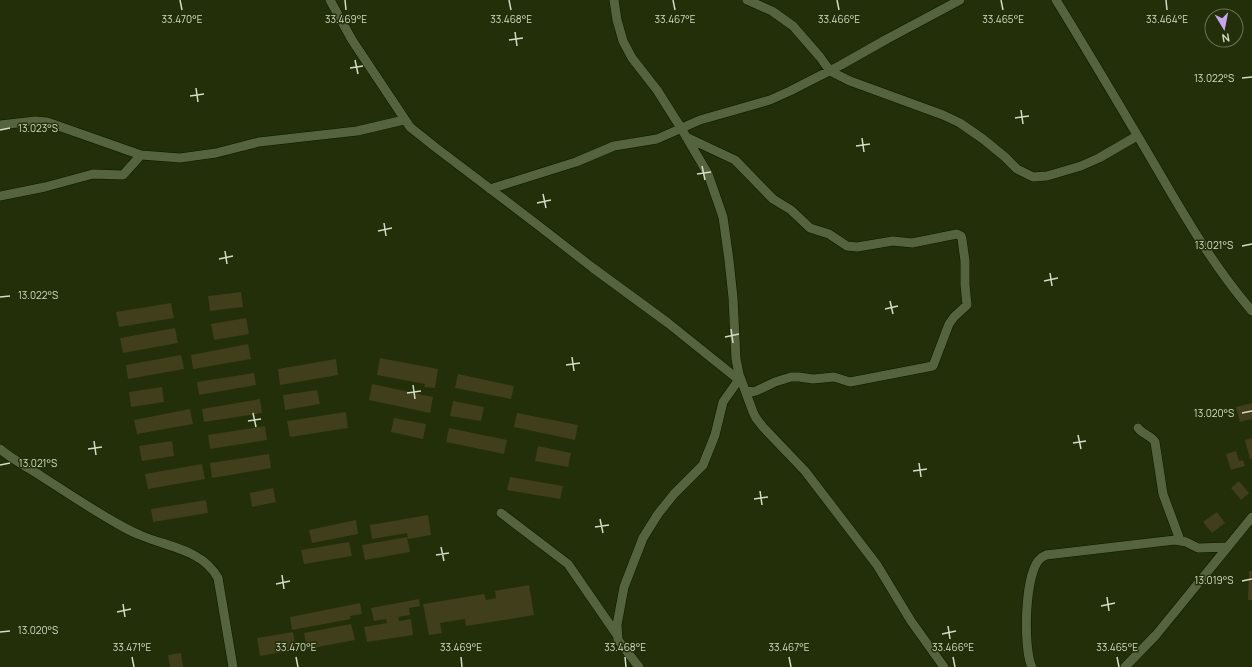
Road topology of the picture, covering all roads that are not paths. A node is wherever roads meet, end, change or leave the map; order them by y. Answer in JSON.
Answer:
{"nodes":[{"id":1,"x":330,"y":0,"type":"edge"},
{"id":2,"x":614,"y":0,"type":"edge"},
{"id":3,"x":747,"y":0,"type":"edge"},
{"id":4,"x":960,"y":0,"type":"edge"},
{"id":5,"x":1056,"y":0,"type":"edge"},
{"id":6,"x":830,"y":71,"type":"junction"},
{"id":7,"x":404,"y":120,"type":"junction"},
{"id":8,"x":0,"y":125,"type":"edge"},
{"id":9,"x":681,"y":128,"type":"junction"},
{"id":10,"x":1137,"y":136,"type":"junction"},
{"id":11,"x":686,"y":137,"type":"junction"},
{"id":12,"x":141,"y":155,"type":"junction"},
{"id":13,"x":490,"y":189,"type":"junction"},
{"id":14,"x":0,"y":196,"type":"edge"},
{"id":15,"x":1252,"y":311,"type":"edge"},
{"id":16,"x":740,"y":379,"type":"junction"},
{"id":17,"x":745,"y":390,"type":"junction"},
{"id":18,"x":1138,"y":428,"type":"dead end"},
{"id":19,"x":0,"y":449,"type":"edge"},
{"id":20,"x":501,"y":513,"type":"dead end"},
{"id":21,"x":1252,"y":517,"type":"edge"},
{"id":22,"x":1180,"y":540,"type":"junction"},
{"id":23,"x":1228,"y":547,"type":"junction"},
{"id":24,"x":617,"y":635,"type":"junction"},
{"id":25,"x":233,"y":667,"type":"edge"},
{"id":26,"x":639,"y":667,"type":"edge"},
{"id":27,"x":944,"y":667,"type":"edge"},
{"id":28,"x":1032,"y":667,"type":"edge"},
{"id":29,"x":1125,"y":667,"type":"edge"}],
"edges":[{"from":1,"to":7,"type":"street"},
{"from":2,"to":9,"type":"street"},
{"from":3,"to":6,"type":"street"},
{"from":4,"to":6,"type":"street"},
{"from":5,"to":10,"type":"street"},
{"from":6,"to":9,"type":"street"},
{"from":6,"to":10,"type":"street"},
{"from":7,"to":12,"type":"street"},
{"from":7,"to":13,"type":"street"},
{"from":8,"to":12,"type":"street"},
{"from":9,"to":11,"type":"street"},
{"from":9,"to":13,"type":"street"},
{"from":10,"to":15,"type":"street"},
{"from":11,"to":16,"type":"street"},
{"from":11,"to":17,"type":"street"},
{"from":12,"to":14,"type":"street"},
{"from":13,"to":16,"type":"street"},
{"from":16,"to":17,"type":"street"},
{"from":16,"to":24,"type":"street"},
{"from":17,"to":27,"type":"street"},
{"from":18,"to":22,"type":"street"},
{"from":19,"to":25,"type":"street"},
{"from":20,"to":24,"type":"street"},
{"from":21,"to":23,"type":"street"},
{"from":22,"to":23,"type":"street"},
{"from":22,"to":28,"type":"street"},
{"from":23,"to":29,"type":"street"},
{"from":24,"to":26,"type":"street"}]}
